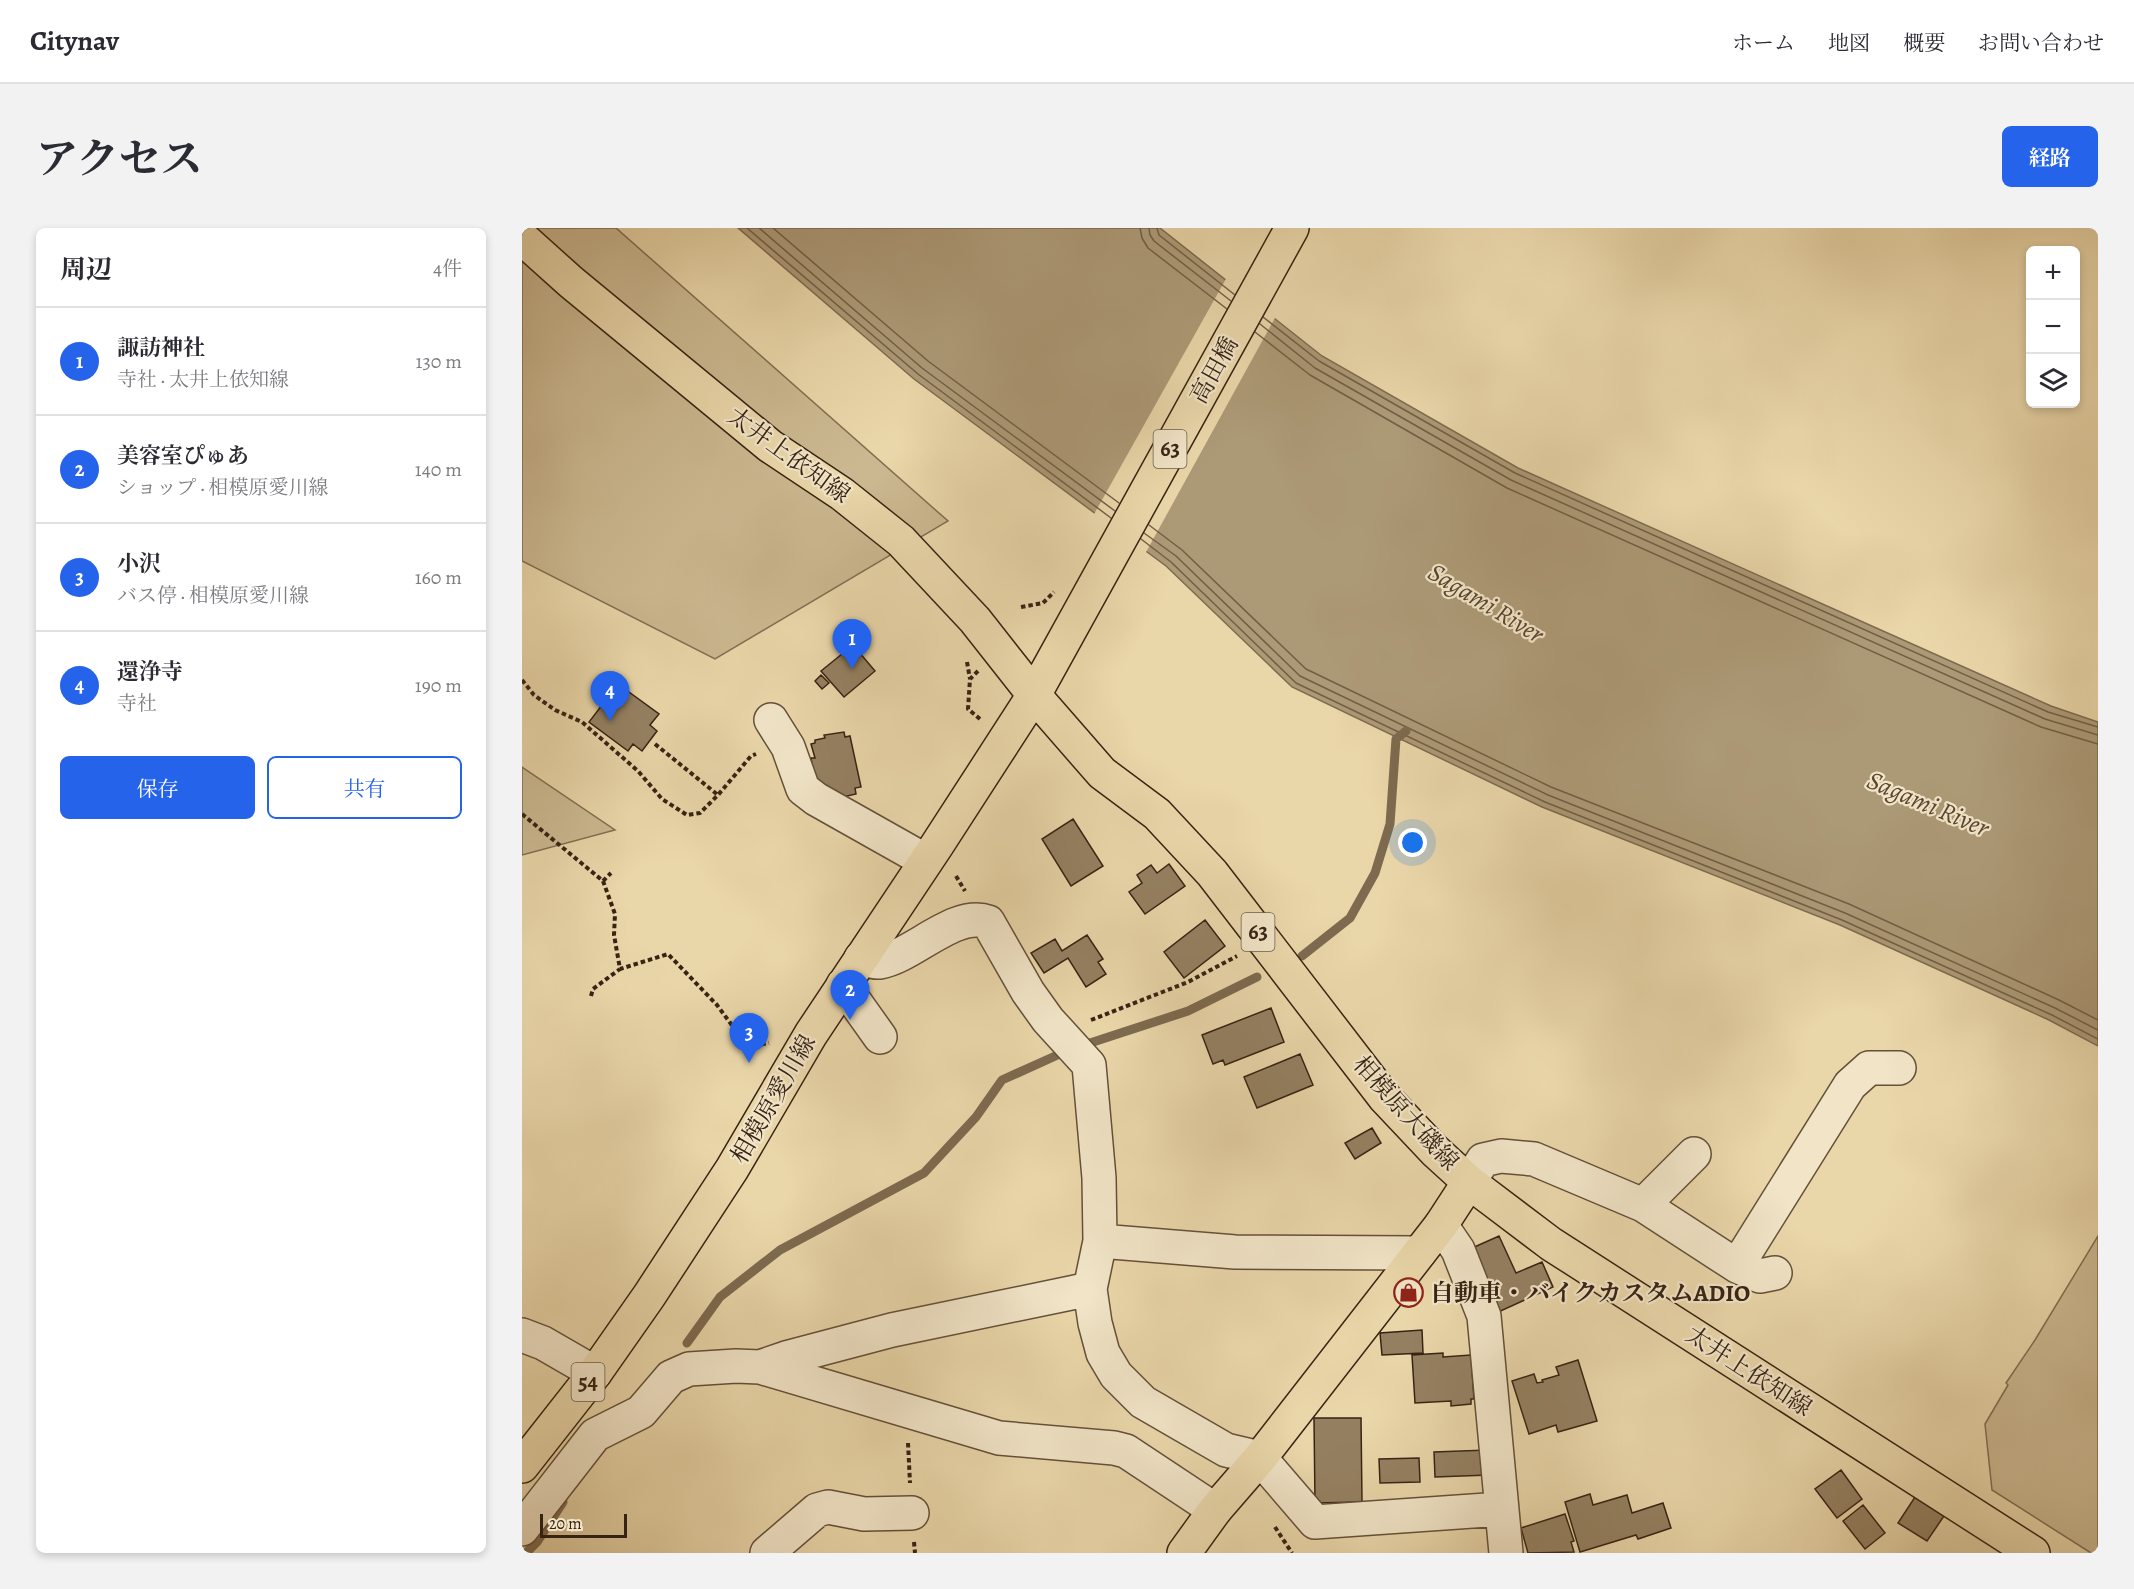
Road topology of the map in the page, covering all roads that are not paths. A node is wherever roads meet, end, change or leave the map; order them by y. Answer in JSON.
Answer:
{"nodes":[{"id":1,"x":1292,"y":228,"type":"edge"},
{"id":2,"x":522,"y":238,"type":"edge"},
{"id":3,"x":1041,"y":682,"type":"junction"},
{"id":4,"x":771,"y":720,"type":"dead end"},
{"id":5,"x":926,"y":861,"type":"junction"},
{"id":6,"x":861,"y":958,"type":"junction"},
{"id":7,"x":843,"y":986,"type":"junction"},
{"id":8,"x":880,"y":1037,"type":"dead end"},
{"id":9,"x":1899,"y":1068,"type":"dead end"},
{"id":10,"x":1694,"y":1154,"type":"dead end"},
{"id":11,"x":1469,"y":1182,"type":"junction"},
{"id":12,"x":1643,"y":1205,"type":"junction"},
{"id":13,"x":1441,"y":1225,"type":"junction"},
{"id":14,"x":1100,"y":1241,"type":"junction"},
{"id":15,"x":1419,"y":1253,"type":"junction"},
{"id":16,"x":1737,"y":1266,"type":"junction"},
{"id":17,"x":1775,"y":1273,"type":"dead end"},
{"id":18,"x":1090,"y":1289,"type":"junction"},
{"id":19,"x":522,"y":1335,"type":"edge"},
{"id":20,"x":760,"y":1367,"type":"junction"},
{"id":21,"x":595,"y":1373,"type":"junction"},
{"id":22,"x":1260,"y":1458,"type":"junction"},
{"id":23,"x":522,"y":1466,"type":"edge"},
{"id":24,"x":1501,"y":1509,"type":"junction"},
{"id":25,"x":1215,"y":1510,"type":"junction"},
{"id":26,"x":912,"y":1513,"type":"dead end"},
{"id":27,"x":522,"y":1529,"type":"edge"},
{"id":28,"x":767,"y":1553,"type":"edge"},
{"id":29,"x":1184,"y":1553,"type":"edge"},
{"id":30,"x":1506,"y":1553,"type":"edge"},
{"id":31,"x":2033,"y":1553,"type":"edge"}],
"edges":[{"from":1,"to":3,"type":"main road","name":"高田橋","number":"63"},
{"from":2,"to":3,"type":"main road","name":"太井上依知線"},
{"from":3,"to":5,"type":"main road","name":"相模原愛川線","number":"54"},
{"from":3,"to":11,"type":"main road","name":"相模原大磯線","number":"63"},
{"from":4,"to":5,"type":"street"},
{"from":5,"to":6,"type":"main road","name":"相模原愛川線","number":"54"},
{"from":6,"to":7,"type":"main road","name":"相模原愛川線","number":"54"},
{"from":6,"to":14,"type":"street"},
{"from":7,"to":8,"type":"street"},
{"from":7,"to":21,"type":"main road","name":"相模原愛川線","number":"54"},
{"from":9,"to":16,"type":"street"},
{"from":10,"to":12,"type":"street"},
{"from":11,"to":12,"type":"street"},
{"from":11,"to":13,"type":"main road","name":"相模原大磯線"},
{"from":11,"to":31,"type":"main road","name":"太井上依知線"},
{"from":12,"to":16,"type":"street"},
{"from":13,"to":15,"type":"main road","name":"相模原大磯線"},
{"from":13,"to":24,"type":"street"},
{"from":14,"to":15,"type":"street"},
{"from":14,"to":18,"type":"street"},
{"from":15,"to":22,"type":"main road","name":"相模原大磯線"},
{"from":16,"to":17,"type":"street"},
{"from":18,"to":20,"type":"street"},
{"from":18,"to":22,"type":"street"},
{"from":19,"to":21,"type":"street"},
{"from":20,"to":25,"type":"street"},
{"from":20,"to":27,"type":"street"},
{"from":21,"to":23,"type":"main road","name":"相模原愛川線","number":"54"},
{"from":22,"to":24,"type":"street"},
{"from":22,"to":25,"type":"main road","name":"相模原大磯線"},
{"from":24,"to":30,"type":"street"},
{"from":25,"to":29,"type":"main road","name":"相模原大磯線"},
{"from":26,"to":28,"type":"street"}]}
